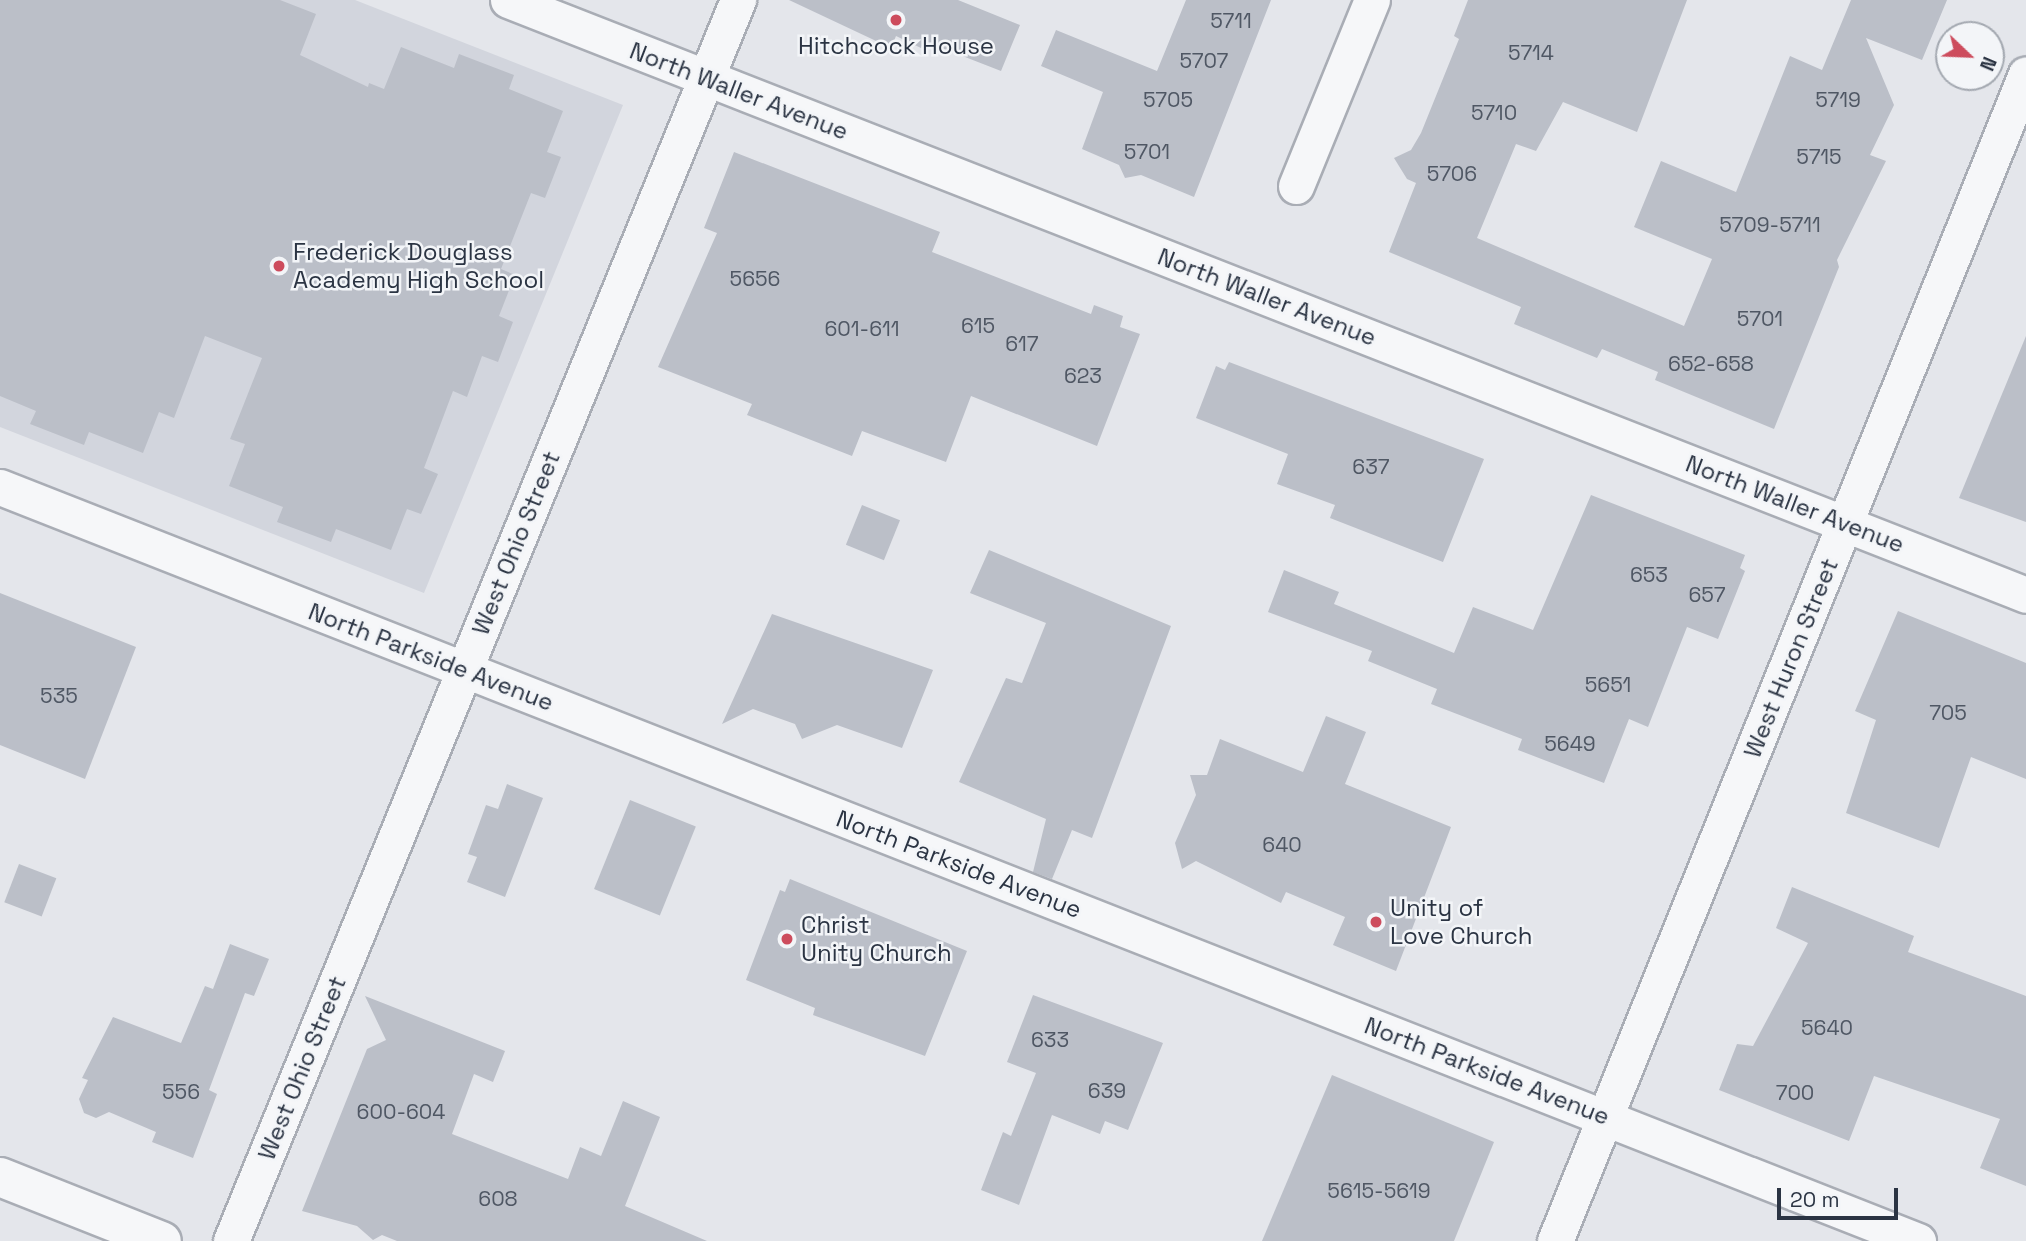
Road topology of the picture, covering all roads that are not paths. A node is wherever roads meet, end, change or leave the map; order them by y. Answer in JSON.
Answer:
{"nodes":[{"id":1,"x":508,"y":0,"type":"edge"},
{"id":2,"x":738,"y":0,"type":"edge"},
{"id":3,"x":1373,"y":0,"type":"edge"},
{"id":4,"x":2026,"y":74,"type":"edge"},
{"id":5,"x":706,"y":78,"type":"junction"},
{"id":6,"x":1296,"y":186,"type":"dead end"},
{"id":7,"x":0,"y":487,"type":"edge"},
{"id":8,"x":1845,"y":524,"type":"junction"},
{"id":9,"x":2026,"y":595,"type":"edge"},
{"id":10,"x":464,"y":670,"type":"junction"},
{"id":11,"x":1605,"y":1118,"type":"junction"},
{"id":12,"x":0,"y":1177,"type":"edge"},
{"id":13,"x":162,"y":1241,"type":"edge"},
{"id":14,"x":231,"y":1241,"type":"edge"},
{"id":15,"x":1555,"y":1241,"type":"edge"},
{"id":16,"x":1918,"y":1241,"type":"edge"}],
"edges":[{"from":1,"to":5,"type":"street","name":"North Waller Avenue"},
{"from":2,"to":5,"type":"street","name":"West Ohio Street"},
{"from":3,"to":6,"type":"street"},
{"from":4,"to":8,"type":"street","name":"West Huron Street"},
{"from":5,"to":8,"type":"street","name":"North Waller Avenue"},
{"from":5,"to":10,"type":"street","name":"West Ohio Street"},
{"from":7,"to":10,"type":"street","name":"North Parkside Avenue"},
{"from":8,"to":9,"type":"street","name":"North Waller Avenue"},
{"from":8,"to":11,"type":"street","name":"West Huron Street"},
{"from":10,"to":11,"type":"street","name":"North Parkside Avenue"},
{"from":10,"to":14,"type":"street","name":"West Ohio Street"},
{"from":11,"to":15,"type":"street","name":"West Huron Street"},
{"from":11,"to":16,"type":"street","name":"North Parkside Avenue"},
{"from":12,"to":13,"type":"street"}]}
